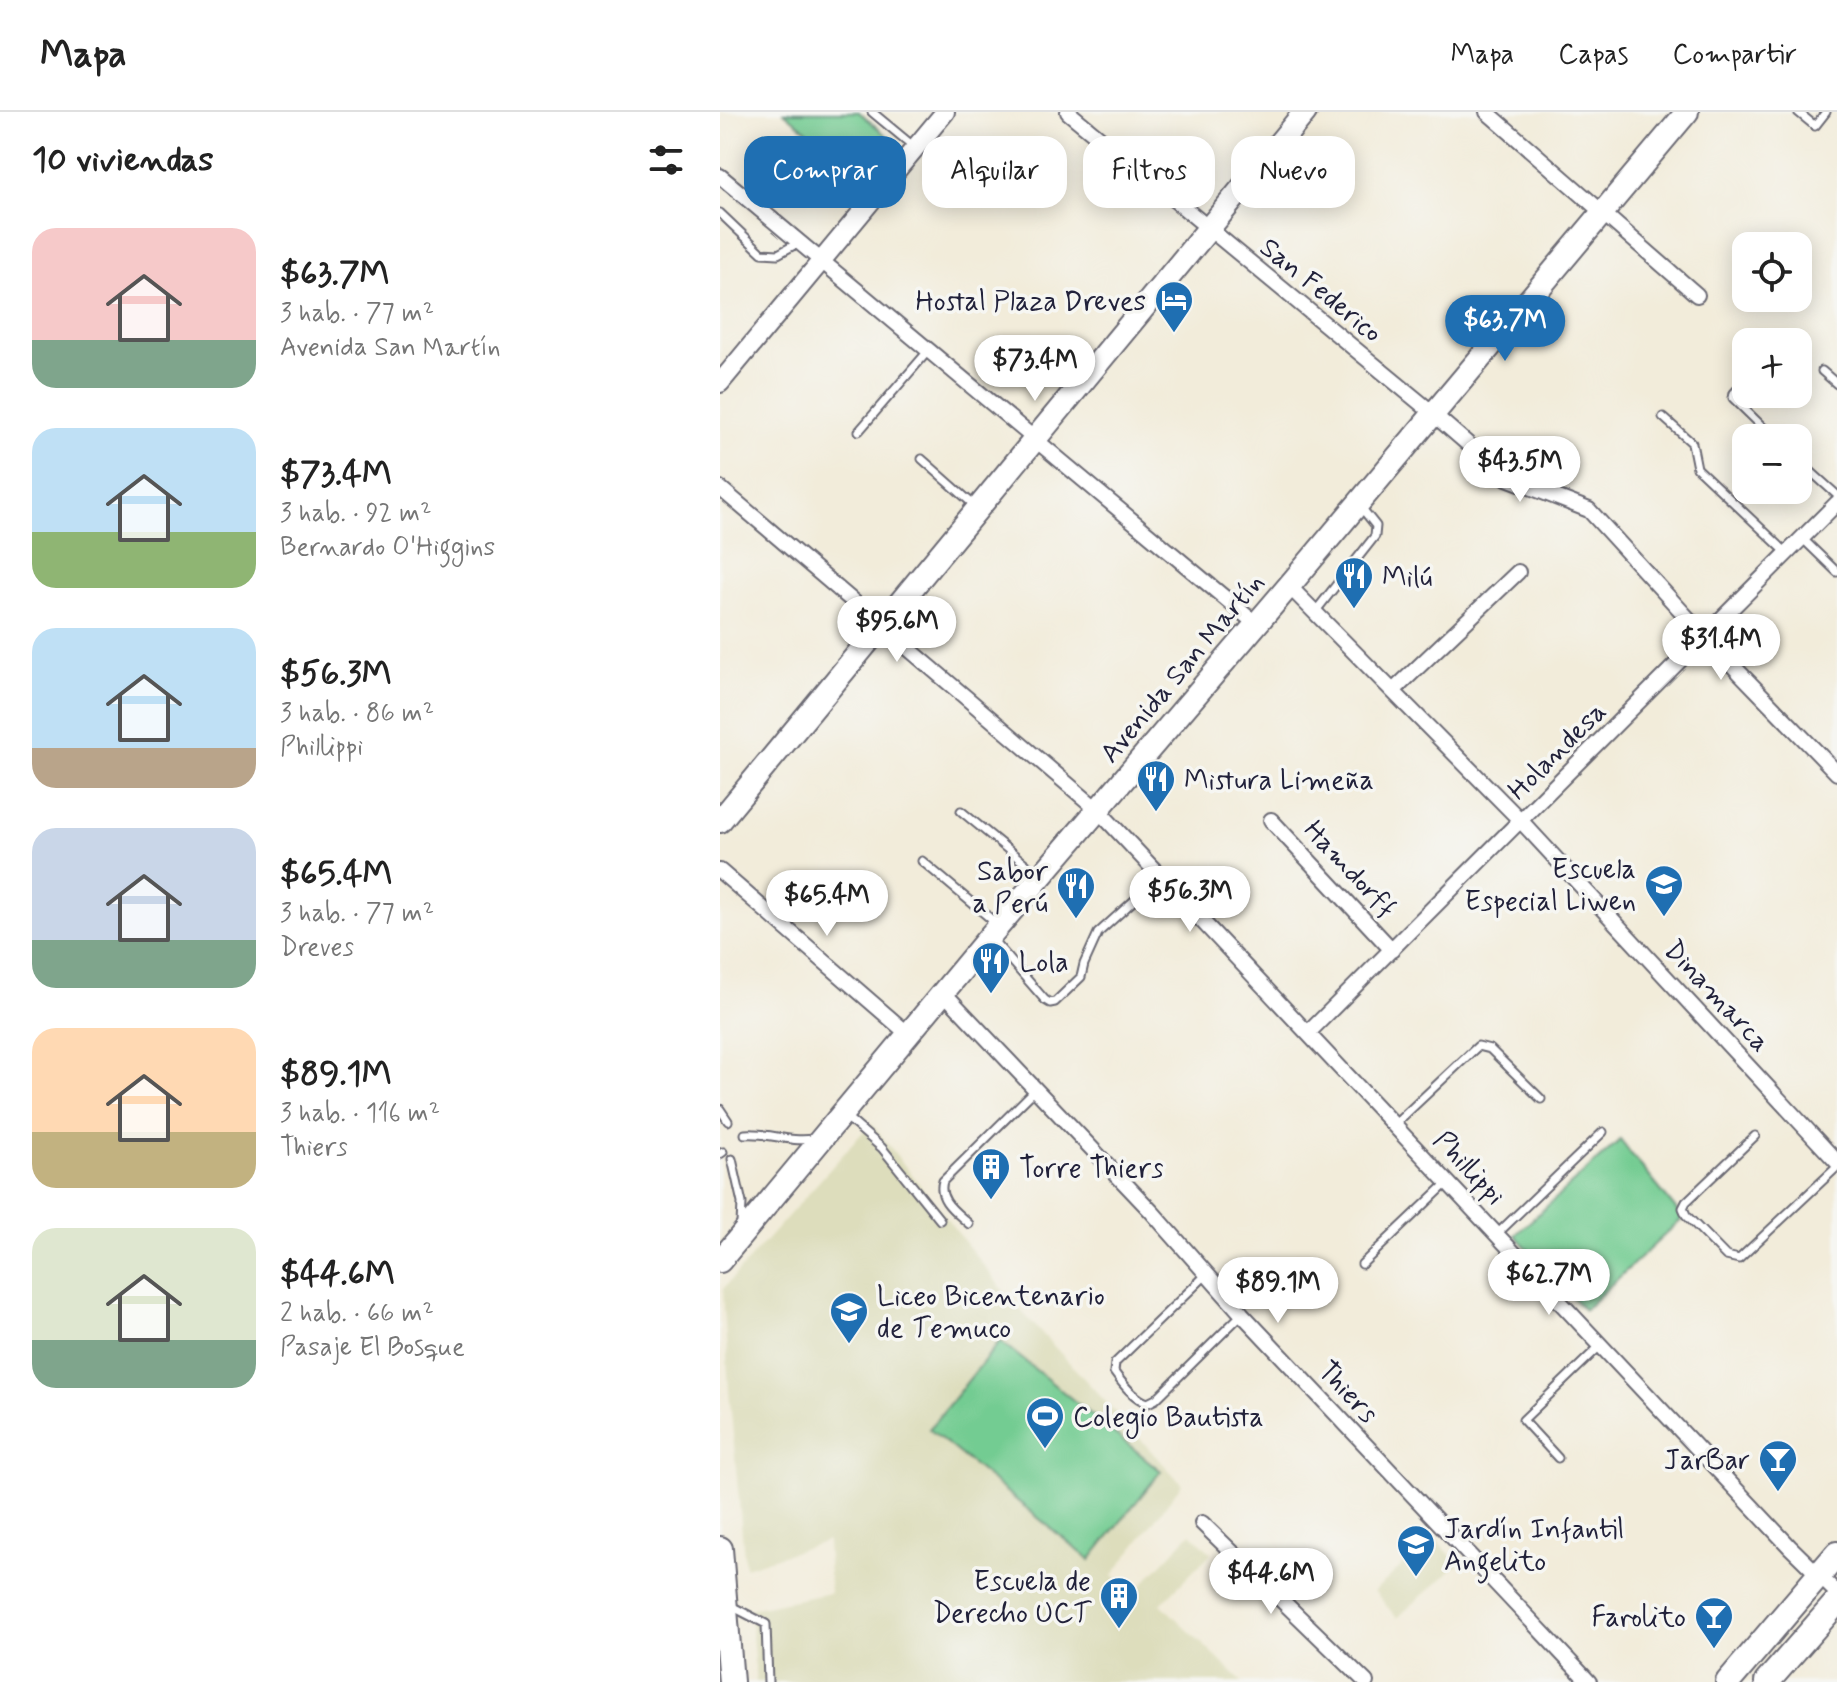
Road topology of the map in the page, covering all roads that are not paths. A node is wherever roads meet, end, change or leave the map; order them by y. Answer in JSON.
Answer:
{"nodes":[{"id":1,"x":872,"y":112,"type":"edge"},
{"id":2,"x":945,"y":112,"type":"edge"},
{"id":3,"x":1068,"y":112,"type":"edge"},
{"id":4,"x":1305,"y":112,"type":"edge"},
{"id":5,"x":1487,"y":112,"type":"edge"},
{"id":6,"x":1687,"y":112,"type":"edge"},
{"id":7,"x":1798,"y":112,"type":"edge"},
{"id":8,"x":1826,"y":112,"type":"edge"},
{"id":9,"x":915,"y":148,"type":"junction"},
{"id":10,"x":720,"y":176,"type":"edge"},
{"id":11,"x":1603,"y":211,"type":"junction"},
{"id":12,"x":720,"y":213,"type":"edge"},
{"id":13,"x":1208,"y":230,"type":"junction"},
{"id":14,"x":800,"y":242,"type":"junction"},
{"id":15,"x":821,"y":260,"type":"junction"},
{"id":16,"x":1697,"y":295,"type":"dead end"},
{"id":17,"x":929,"y":350,"type":"junction"},
{"id":18,"x":1822,"y":371,"type":"dead end"},
{"id":19,"x":720,"y":383,"type":"edge"},
{"id":20,"x":1837,"y":384,"type":"edge"},
{"id":21,"x":1743,"y":408,"type":"edge"},
{"id":22,"x":1433,"y":413,"type":"junction"},
{"id":23,"x":1663,"y":417,"type":"dead end"},
{"id":24,"x":1760,"y":424,"type":"edge"},
{"id":25,"x":859,"y":431,"type":"dead end"},
{"id":26,"x":1034,"y":439,"type":"junction"},
{"id":27,"x":922,"y":459,"type":"dead end"},
{"id":28,"x":1812,"y":473,"type":"edge"},
{"id":29,"x":720,"y":488,"type":"edge"},
{"id":30,"x":1837,"y":495,"type":"edge"},
{"id":31,"x":1837,"y":503,"type":"edge"},
{"id":32,"x":1358,"y":504,"type":"junction"},
{"id":33,"x":977,"y":508,"type":"junction"},
{"id":34,"x":1802,"y":538,"type":"junction"},
{"id":35,"x":1787,"y":553,"type":"junction"},
{"id":36,"x":1518,"y":572,"type":"dead end"},
{"id":37,"x":1837,"y":572,"type":"edge"},
{"id":38,"x":1289,"y":586,"type":"junction"},
{"id":39,"x":1315,"y":612,"type":"junction"},
{"id":40,"x":1256,"y":624,"type":"junction"},
{"id":41,"x":880,"y":625,"type":"junction"},
{"id":42,"x":1705,"y":637,"type":"junction"},
{"id":43,"x":1393,"y":691,"type":"junction"},
{"id":44,"x":1837,"y":773,"type":"edge"},
{"id":45,"x":1098,"y":810,"type":"junction"},
{"id":46,"x":961,"y":811,"type":"dead end"},
{"id":47,"x":1271,"y":820,"type":"dead end"},
{"id":48,"x":720,"y":821,"type":"edge"},
{"id":49,"x":1521,"y":821,"type":"junction"},
{"id":50,"x":922,"y":861,"type":"dead end"},
{"id":51,"x":720,"y":871,"type":"edge"},
{"id":52,"x":1161,"y":876,"type":"junction"},
{"id":53,"x":1041,"y":877,"type":"junction"},
{"id":54,"x":994,"y":931,"type":"junction"},
{"id":55,"x":1392,"y":950,"type":"junction"},
{"id":56,"x":943,"y":992,"type":"junction"},
{"id":57,"x":1309,"y":1032,"type":"junction"},
{"id":58,"x":908,"y":1034,"type":"junction"},
{"id":59,"x":1035,"y":1090,"type":"junction"},
{"id":60,"x":1541,"y":1099,"type":"dead end"},
{"id":61,"x":720,"y":1109,"type":"edge"},
{"id":62,"x":842,"y":1113,"type":"junction"},
{"id":63,"x":728,"y":1121,"type":"dead end"},
{"id":64,"x":1395,"y":1124,"type":"junction"},
{"id":65,"x":1603,"y":1132,"type":"dead end"},
{"id":66,"x":745,"y":1134,"type":"dead end"},
{"id":67,"x":1755,"y":1136,"type":"dead end"},
{"id":68,"x":823,"y":1137,"type":"junction"},
{"id":69,"x":732,"y":1159,"type":"dead end"},
{"id":70,"x":1837,"y":1164,"type":"edge"},
{"id":71,"x":1449,"y":1182,"type":"junction"},
{"id":72,"x":940,"y":1220,"type":"dead end"},
{"id":73,"x":969,"y":1224,"type":"dead end"},
{"id":74,"x":1497,"y":1234,"type":"junction"},
{"id":75,"x":736,"y":1242,"type":"junction"},
{"id":76,"x":720,"y":1261,"type":"edge"},
{"id":77,"x":1362,"y":1264,"type":"dead end"},
{"id":78,"x":1207,"y":1274,"type":"junction"},
{"id":79,"x":1242,"y":1314,"type":"junction"},
{"id":80,"x":1601,"y":1345,"type":"junction"},
{"id":81,"x":1558,"y":1458,"type":"dead end"},
{"id":82,"x":1202,"y":1523,"type":"dead end"},
{"id":83,"x":720,"y":1549,"type":"edge"},
{"id":84,"x":1837,"y":1554,"type":"edge"},
{"id":85,"x":1818,"y":1575,"type":"junction"},
{"id":86,"x":1837,"y":1593,"type":"edge"},
{"id":87,"x":1837,"y":1602,"type":"edge"},
{"id":88,"x":724,"y":1603,"type":"junction"},
{"id":89,"x":731,"y":1682,"type":"edge"},
{"id":90,"x":768,"y":1682,"type":"edge"},
{"id":91,"x":1366,"y":1682,"type":"edge"},
{"id":92,"x":1589,"y":1682,"type":"edge"},
{"id":93,"x":1728,"y":1682,"type":"edge"},
{"id":94,"x":1767,"y":1682,"type":"edge"}],
"edges":[{"from":1,"to":9,"type":"lane"},
{"from":2,"to":9,"type":"street"},
{"from":3,"to":13,"type":"street","name":"San Federico"},
{"from":4,"to":13,"type":"main road"},
{"from":5,"to":11,"type":"street"},
{"from":6,"to":11,"type":"main road","name":"Avenida San Martín"},
{"from":7,"to":8,"type":"lane"},
{"from":9,"to":15,"type":"street"},
{"from":10,"to":14,"type":"street"},
{"from":11,"to":16,"type":"street"},
{"from":11,"to":22,"type":"main road","name":"Avenida San Martín"},
{"from":12,"to":14,"type":"lane"},
{"from":13,"to":22,"type":"street","name":"San Federico"},
{"from":13,"to":26,"type":"main road"},
{"from":14,"to":15,"type":"street"},
{"from":15,"to":17,"type":"street"},
{"from":15,"to":19,"type":"street"},
{"from":17,"to":25,"type":"lane"},
{"from":17,"to":26,"type":"street"},
{"from":18,"to":20,"type":"lane"},
{"from":21,"to":24,"type":"lane"},
{"from":22,"to":32,"type":"main road","name":"Avenida San Martín"},
{"from":22,"to":42,"type":"street","name":"San Federico"},
{"from":23,"to":35,"type":"lane"},
{"from":26,"to":33,"type":"main road"},
{"from":26,"to":40,"type":"street"},
{"from":27,"to":33,"type":"lane"},
{"from":28,"to":30,"type":"lane"},
{"from":29,"to":41,"type":"street","name":"Phillippi"},
{"from":31,"to":34,"type":"street","name":"Holandesa"},
{"from":32,"to":38,"type":"main road","name":"Avenida San Martín"},
{"from":32,"to":39,"type":"lane"},
{"from":33,"to":41,"type":"main road"},
{"from":34,"to":35,"type":"street","name":"Holandesa"},
{"from":34,"to":37,"type":"lane"},
{"from":35,"to":42,"type":"street","name":"Holandesa"},
{"from":36,"to":43,"type":"street"},
{"from":38,"to":39,"type":"street","name":"Dinamarca"},
{"from":38,"to":40,"type":"main road","name":"Avenida San Martín"},
{"from":39,"to":43,"type":"street","name":"Dinamarca"},
{"from":40,"to":45,"type":"main road","name":"Avenida San Martín"},
{"from":41,"to":45,"type":"street","name":"Phillippi"},
{"from":41,"to":48,"type":"main road"},
{"from":42,"to":44,"type":"street","name":"San Federico"},
{"from":42,"to":49,"type":"street","name":"Holandesa"},
{"from":43,"to":49,"type":"street","name":"Dinamarca"},
{"from":45,"to":52,"type":"street","name":"Phillippi"},
{"from":45,"to":53,"type":"main road","name":"Avenida San Martín"},
{"from":46,"to":53,"type":"lane"},
{"from":47,"to":55,"type":"street","name":"Hamdorff"},
{"from":49,"to":55,"type":"street","name":"Holandesa"},
{"from":49,"to":70,"type":"street","name":"Dinamarca"},
{"from":50,"to":54,"type":"lane"},
{"from":51,"to":58,"type":"street"},
{"from":52,"to":54,"type":"lane"},
{"from":52,"to":57,"type":"street","name":"Phillippi"},
{"from":53,"to":54,"type":"main road","name":"Avenida San Martín"},
{"from":54,"to":56,"type":"main road","name":"Avenida San Martín"},
{"from":55,"to":57,"type":"street","name":"Holandesa"},
{"from":56,"to":58,"type":"main road","name":"Avenida San Martín"},
{"from":56,"to":59,"type":"street","name":"Thiers"},
{"from":57,"to":64,"type":"street","name":"Phillippi"},
{"from":58,"to":62,"type":"main road","name":"Avenida San Martín"},
{"from":59,"to":73,"type":"lane"},
{"from":59,"to":78,"type":"street","name":"Thiers"},
{"from":60,"to":64,"type":"lane"},
{"from":61,"to":63,"type":"lane"},
{"from":62,"to":68,"type":"main road","name":"Avenida San Martín"},
{"from":62,"to":72,"type":"lane"},
{"from":64,"to":71,"type":"street","name":"Phillippi"},
{"from":65,"to":74,"type":"lane"},
{"from":66,"to":68,"type":"lane"},
{"from":67,"to":70,"type":"lane"},
{"from":68,"to":75,"type":"main road","name":"Avenida San Martín"},
{"from":69,"to":75,"type":"lane"},
{"from":71,"to":74,"type":"street","name":"Phillippi"},
{"from":71,"to":77,"type":"lane"},
{"from":74,"to":80,"type":"street","name":"Phillippi"},
{"from":75,"to":76,"type":"main road","name":"Avenida San Martín"},
{"from":78,"to":79,"type":"street","name":"Thiers"},
{"from":78,"to":79,"type":"lane"},
{"from":79,"to":92,"type":"street","name":"Thiers"},
{"from":80,"to":81,"type":"lane"},
{"from":80,"to":85,"type":"street","name":"Phillippi"},
{"from":82,"to":91,"type":"street"},
{"from":83,"to":88,"type":"main road"},
{"from":84,"to":85,"type":"main road"},
{"from":85,"to":86,"type":"street","name":"Phillippi"},
{"from":85,"to":93,"type":"main road"},
{"from":87,"to":94,"type":"main road"},
{"from":88,"to":89,"type":"main road"},
{"from":88,"to":90,"type":"lane"}]}
